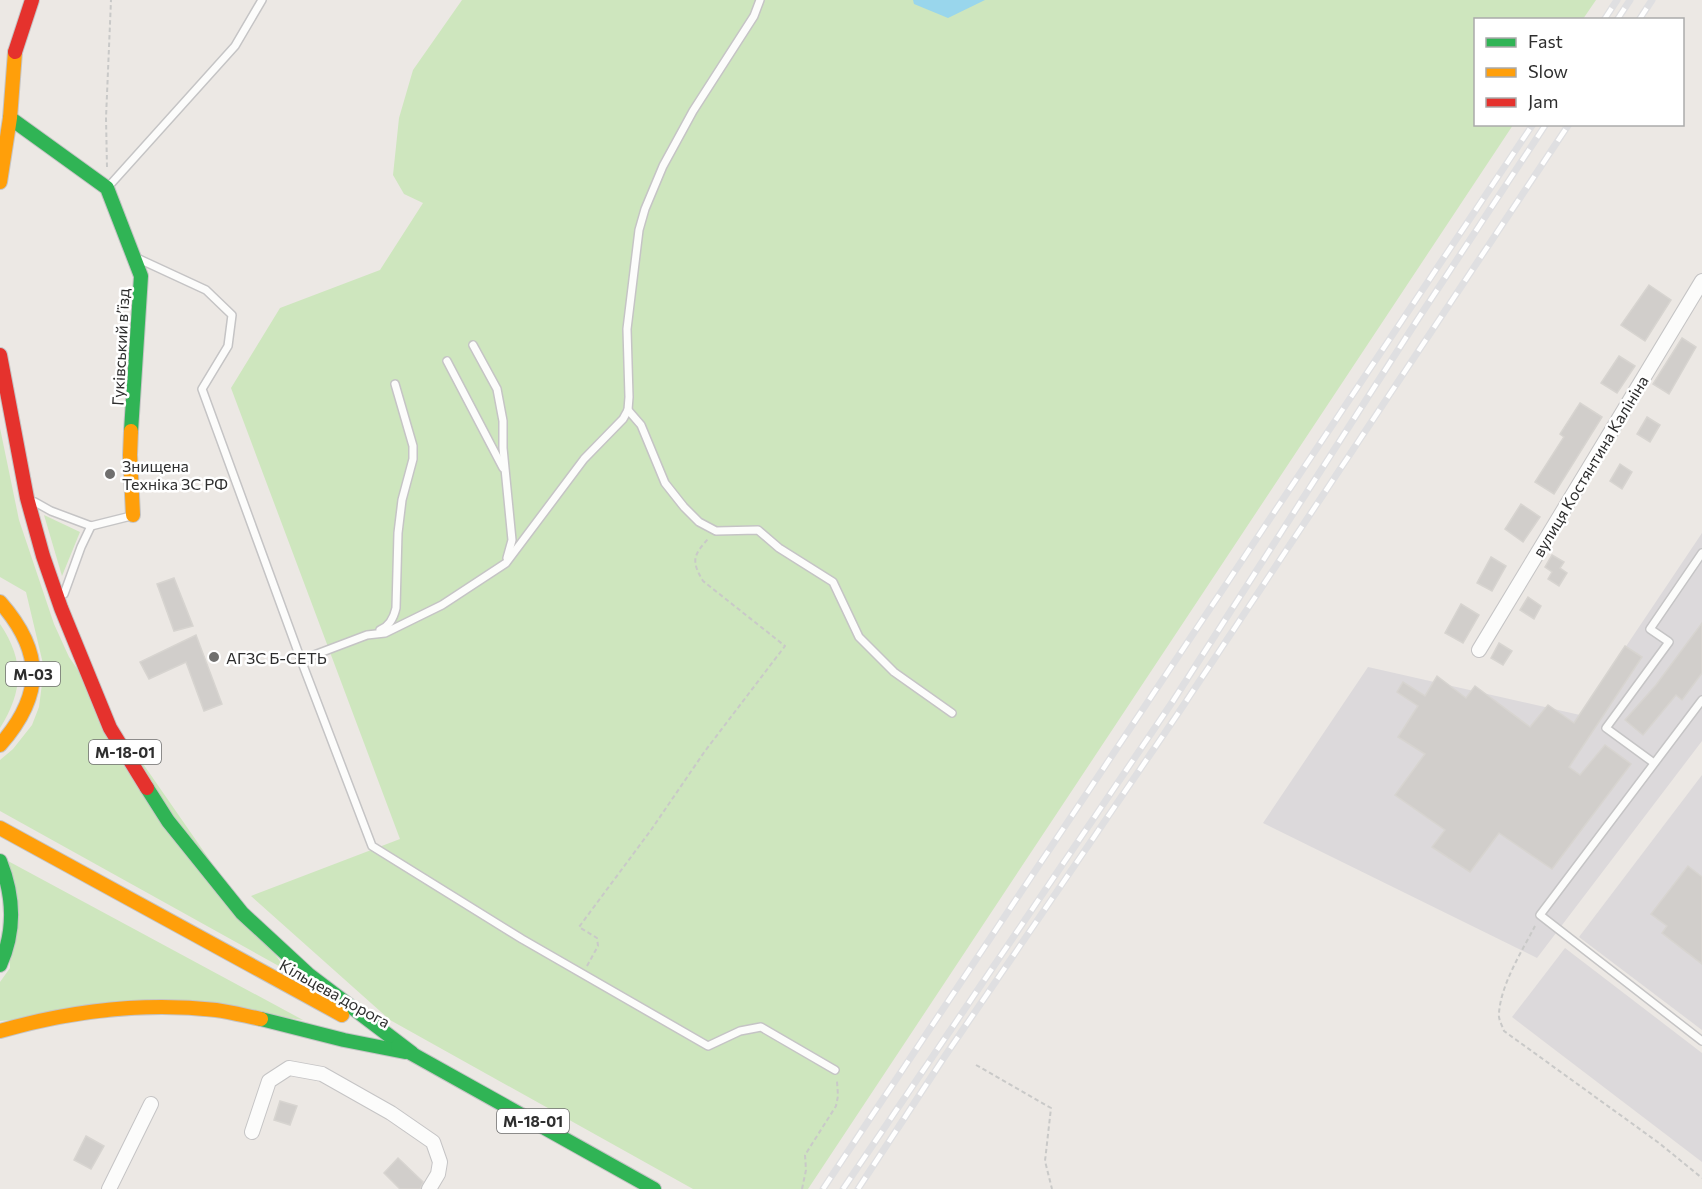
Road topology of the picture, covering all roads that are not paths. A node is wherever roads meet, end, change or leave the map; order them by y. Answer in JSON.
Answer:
{"nodes":[{"id":1,"x":32,"y":0,"type":"edge"},
{"id":2,"x":262,"y":0,"type":"edge"},
{"id":3,"x":760,"y":0,"type":"edge"},
{"id":4,"x":15,"y":52,"type":"junction"},
{"id":5,"x":0,"y":76,"type":"edge"},
{"id":6,"x":1,"y":100,"type":"edge"},
{"id":7,"x":10,"y":118,"type":"junction"},
{"id":8,"x":0,"y":182,"type":"edge"},
{"id":9,"x":107,"y":188,"type":"junction"},
{"id":10,"x":135,"y":257,"type":"junction"},
{"id":11,"x":1702,"y":281,"type":"edge"},
{"id":12,"x":473,"y":345,"type":"dead end"},
{"id":13,"x":0,"y":355,"type":"edge"},
{"id":14,"x":447,"y":361,"type":"dead end"},
{"id":15,"x":396,"y":384,"type":"dead end"},
{"id":16,"x":628,"y":410,"type":"junction"},
{"id":17,"x":505,"y":472,"type":"junction"},
{"id":18,"x":27,"y":498,"type":"junction"},
{"id":19,"x":134,"y":515,"type":"joint"},
{"id":20,"x":91,"y":526,"type":"junction"},
{"id":21,"x":1702,"y":553,"type":"edge"},
{"id":22,"x":506,"y":563,"type":"junction"},
{"id":23,"x":0,"y":602,"type":"edge"},
{"id":24,"x":61,"y":608,"type":"junction"},
{"id":25,"x":367,"y":635,"type":"junction"},
{"id":26,"x":1479,"y":650,"type":"dead end"},
{"id":27,"x":301,"y":660,"type":"junction"},
{"id":28,"x":1702,"y":700,"type":"edge"},
{"id":29,"x":952,"y":713,"type":"dead end"},
{"id":30,"x":0,"y":745,"type":"edge"},
{"id":31,"x":1654,"y":764,"type":"junction"},
{"id":32,"x":0,"y":828,"type":"edge"},
{"id":33,"x":0,"y":861,"type":"edge"},
{"id":34,"x":0,"y":965,"type":"edge"},
{"id":35,"x":0,"y":1032,"type":"edge"},
{"id":36,"x":1702,"y":1041,"type":"edge"},
{"id":37,"x":411,"y":1053,"type":"junction"},
{"id":38,"x":835,"y":1070,"type":"road end"},
{"id":39,"x":151,"y":1104,"type":"dead end"},
{"id":40,"x":252,"y":1132,"type":"dead end"},
{"id":41,"x":109,"y":1189,"type":"edge"},
{"id":42,"x":429,"y":1189,"type":"edge"},
{"id":43,"x":654,"y":1189,"type":"edge"}],
"edges":[{"from":1,"to":4,"type":"main road"},
{"from":2,"to":9,"type":"lane"},
{"from":3,"to":16,"type":"lane"},
{"from":4,"to":5,"type":"main road"},
{"from":4,"to":6,"type":"main road"},
{"from":4,"to":7,"type":"main road"},
{"from":7,"to":8,"type":"main road"},
{"from":7,"to":9,"type":"main road"},
{"from":9,"to":10,"type":"main road","name":"Гуківський в’їзд"},
{"from":10,"to":19,"type":"main road","name":"Гуківський в’їзд"},
{"from":10,"to":27,"type":"lane"},
{"from":11,"to":26,"type":"street","name":"вулиця Костянтина Калініна"},
{"from":12,"to":17,"type":"lane"},
{"from":13,"to":18,"type":"main road","number":"М-18-01"},
{"from":14,"to":17,"type":"lane"},
{"from":15,"to":25,"type":"lane"},
{"from":16,"to":22,"type":"lane"},
{"from":16,"to":29,"type":"lane"},
{"from":17,"to":22,"type":"lane"},
{"from":18,"to":20,"type":"lane"},
{"from":18,"to":24,"type":"main road","number":"М-18-01"},
{"from":19,"to":20,"type":"lane"},
{"from":20,"to":24,"type":"lane"},
{"from":21,"to":31,"type":"lane"},
{"from":22,"to":25,"type":"lane"},
{"from":23,"to":30,"type":"main road","number":"М-03"},
{"from":24,"to":37,"type":"main road","number":"М-18-01"},
{"from":25,"to":27,"type":"lane"},
{"from":27,"to":38,"type":"lane"},
{"from":28,"to":31,"type":"lane"},
{"from":31,"to":36,"type":"lane"},
{"from":32,"to":37,"type":"main road","name":"Кільцева дорога","number":"М-18-01"},
{"from":33,"to":34,"type":"main road"},
{"from":35,"to":37,"type":"main road","number":"М-18-01"},
{"from":37,"to":43,"type":"main road","name":"Кільцева дорога","number":"М-18-01"},
{"from":39,"to":41,"type":"street"},
{"from":40,"to":42,"type":"street"}]}
